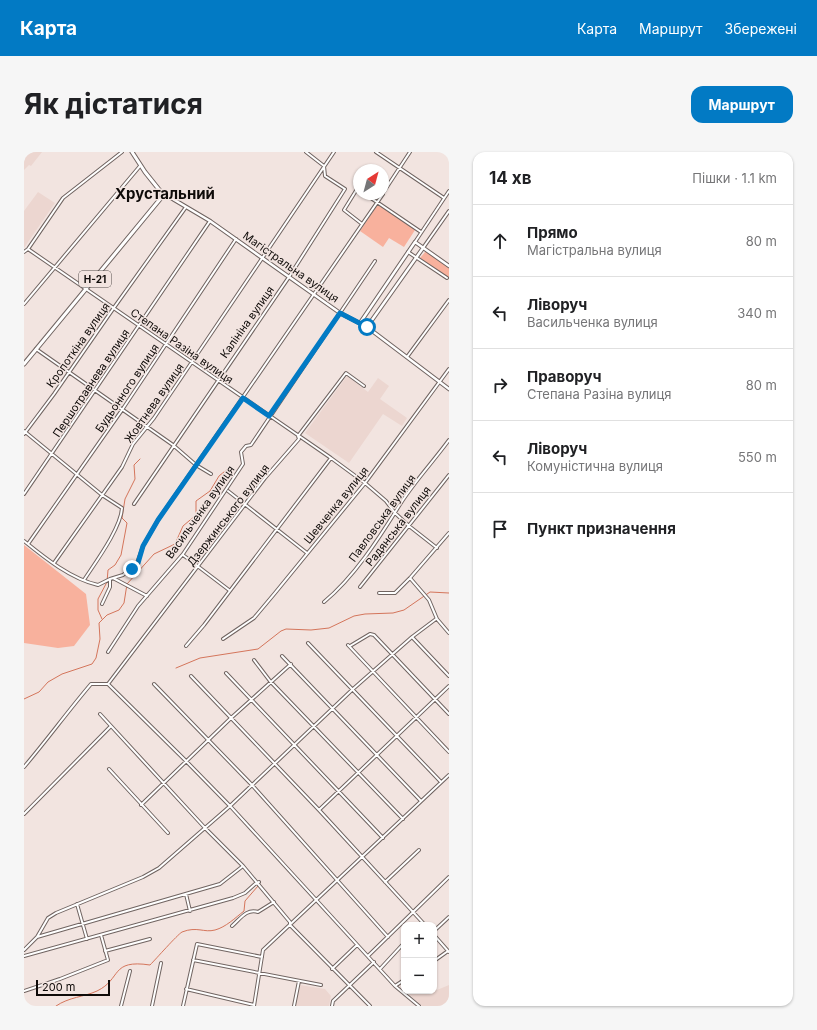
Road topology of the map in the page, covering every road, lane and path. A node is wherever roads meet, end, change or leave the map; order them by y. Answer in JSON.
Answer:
{"nodes":[{"id":1,"x":122,"y":152,"type":"edge"},
{"id":2,"x":132,"y":152,"type":"edge"},
{"id":3,"x":306,"y":152,"type":"edge"},
{"id":4,"x":334,"y":152,"type":"edge"},
{"id":5,"x":376,"y":152,"type":"edge"},
{"id":6,"x":410,"y":152,"type":"edge"},
{"id":7,"x":140,"y":166,"type":"junction"},
{"id":8,"x":324,"y":166,"type":"junction"},
{"id":9,"x":399,"y":168,"type":"junction"},
{"id":10,"x":389,"y":184,"type":"edge"},
{"id":11,"x":449,"y":191,"type":"edge"},
{"id":12,"x":161,"y":192,"type":"junction"},
{"id":13,"x":353,"y":195,"type":"edge"},
{"id":14,"x":444,"y":198,"type":"junction"},
{"id":15,"x":374,"y":200,"type":"edge"},
{"id":16,"x":377,"y":202,"type":"junction"},
{"id":17,"x":187,"y":206,"type":"junction"},
{"id":18,"x":449,"y":211,"type":"edge"},
{"id":19,"x":210,"y":221,"type":"junction"},
{"id":20,"x":362,"y":224,"type":"junction"},
{"id":21,"x":421,"y":232,"type":"junction"},
{"id":22,"x":236,"y":239,"type":"junction"},
{"id":23,"x":414,"y":242,"type":"junction"},
{"id":24,"x":423,"y":248,"type":"junction"},
{"id":25,"x":28,"y":249,"type":"junction"},
{"id":26,"x":24,"y":252,"type":"edge"},
{"id":27,"x":408,"y":252,"type":"junction"},
{"id":28,"x":263,"y":258,"type":"junction"},
{"id":29,"x":416,"y":258,"type":"junction"},
{"id":30,"x":375,"y":261,"type":"dead end"},
{"id":31,"x":449,"y":266,"type":"edge"},
{"id":32,"x":55,"y":268,"type":"junction"},
{"id":33,"x":289,"y":277,"type":"junction"},
{"id":34,"x":447,"y":278,"type":"dead end"},
{"id":35,"x":87,"y":289,"type":"junction"},
{"id":36,"x":313,"y":294,"type":"junction"},
{"id":37,"x":449,"y":300,"type":"edge"},
{"id":38,"x":24,"y":304,"type":"edge"},
{"id":39,"x":113,"y":309,"type":"junction"},
{"id":40,"x":340,"y":313,"type":"junction"},
{"id":41,"x":360,"y":323,"type":"junction"},
{"id":42,"x":140,"y":326,"type":"junction"},
{"id":43,"x":367,"y":327,"type":"junction"},
{"id":44,"x":167,"y":345,"type":"junction"},
{"id":45,"x":36,"y":349,"type":"junction"},
{"id":46,"x":407,"y":358,"type":"junction"},
{"id":47,"x":192,"y":362,"type":"junction"},
{"id":48,"x":24,"y":364,"type":"edge"},
{"id":49,"x":449,"y":369,"type":"edge"},
{"id":50,"x":69,"y":372,"type":"junction"},
{"id":51,"x":217,"y":380,"type":"junction"},
{"id":52,"x":439,"y":382,"type":"junction"},
{"id":53,"x":364,"y":386,"type":"dead end"},
{"id":54,"x":449,"y":389,"type":"edge"},
{"id":55,"x":95,"y":390,"type":"junction"},
{"id":56,"x":243,"y":398,"type":"junction"},
{"id":57,"x":122,"y":410,"type":"junction"},
{"id":58,"x":269,"y":416,"type":"junction"},
{"id":59,"x":147,"y":428,"type":"junction"},
{"id":60,"x":24,"y":433,"type":"edge"},
{"id":61,"x":298,"y":436,"type":"junction"},
{"id":62,"x":449,"y":440,"type":"edge"},
{"id":63,"x":173,"y":445,"type":"junction"},
{"id":64,"x":52,"y":454,"type":"junction"},
{"id":65,"x":331,"y":458,"type":"junction"},
{"id":66,"x":196,"y":465,"type":"junction"},
{"id":67,"x":78,"y":474,"type":"junction"},
{"id":68,"x":211,"y":474,"type":"dead end"},
{"id":69,"x":449,"y":475,"type":"edge"},
{"id":70,"x":366,"y":483,"type":"junction"},
{"id":71,"x":227,"y":490,"type":"junction"},
{"id":72,"x":24,"y":494,"type":"edge"},
{"id":73,"x":102,"y":495,"type":"junction"},
{"id":74,"x":134,"y":504,"type":"dead end"},
{"id":75,"x":245,"y":505,"type":"junction"},
{"id":76,"x":395,"y":513,"type":"junction"},
{"id":77,"x":409,"y":526,"type":"junction"},
{"id":78,"x":277,"y":530,"type":"junction"},
{"id":79,"x":449,"y":533,"type":"edge"},
{"id":80,"x":24,"y":541,"type":"edge"},
{"id":81,"x":28,"y":544,"type":"junction"},
{"id":82,"x":437,"y":548,"type":"junction"},
{"id":83,"x":307,"y":553,"type":"junction"},
{"id":84,"x":182,"y":555,"type":"junction"},
{"id":85,"x":54,"y":563,"type":"junction"},
{"id":86,"x":198,"y":566,"type":"junction"},
{"id":87,"x":410,"y":578,"type":"junction"},
{"id":88,"x":109,"y":579,"type":"junction"},
{"id":89,"x":84,"y":580,"type":"junction"},
{"id":90,"x":360,"y":587,"type":"dead end"},
{"id":91,"x":230,"y":590,"type":"junction"},
{"id":92,"x":379,"y":593,"type":"dead end"},
{"id":93,"x":147,"y":596,"type":"junction"},
{"id":94,"x":324,"y":602,"type":"dead end"},
{"id":95,"x":102,"y":604,"type":"dead end"},
{"id":96,"x":436,"y":618,"type":"junction"},
{"id":97,"x":449,"y":633,"type":"edge"},
{"id":98,"x":412,"y":637,"type":"junction"},
{"id":99,"x":223,"y":639,"type":"dead end"},
{"id":100,"x":308,"y":643,"type":"dead end"},
{"id":101,"x":186,"y":646,"type":"dead end"},
{"id":102,"x":108,"y":652,"type":"dead end"},
{"id":103,"x":392,"y":655,"type":"junction"},
{"id":104,"x":282,"y":656,"type":"dead end"},
{"id":105,"x":254,"y":660,"type":"dead end"},
{"id":106,"x":291,"y":664,"type":"junction"},
{"id":107,"x":373,"y":671,"type":"junction"},
{"id":108,"x":226,"y":673,"type":"dead end"},
{"id":109,"x":191,"y":676,"type":"dead end"},
{"id":110,"x":449,"y":676,"type":"edge"},
{"id":111,"x":270,"y":681,"type":"junction"},
{"id":112,"x":108,"y":684,"type":"junction"},
{"id":113,"x":154,"y":684,"type":"dead end"},
{"id":114,"x":449,"y":686,"type":"edge"},
{"id":115,"x":353,"y":689,"type":"junction"},
{"id":116,"x":435,"y":699,"type":"junction"},
{"id":117,"x":250,"y":700,"type":"junction"},
{"id":118,"x":333,"y":709,"type":"junction"},
{"id":119,"x":100,"y":714,"type":"dead end"},
{"id":120,"x":449,"y":714,"type":"edge"},
{"id":121,"x":231,"y":718,"type":"junction"},
{"id":122,"x":416,"y":718,"type":"junction"},
{"id":123,"x":110,"y":726,"type":"junction"},
{"id":124,"x":314,"y":726,"type":"junction"},
{"id":125,"x":397,"y":736,"type":"junction"},
{"id":126,"x":209,"y":739,"type":"junction"},
{"id":127,"x":296,"y":745,"type":"junction"},
{"id":128,"x":449,"y":752,"type":"edge"},
{"id":129,"x":377,"y":754,"type":"junction"},
{"id":130,"x":186,"y":761,"type":"junction"},
{"id":131,"x":275,"y":763,"type":"junction"},
{"id":132,"x":24,"y":767,"type":"edge"},
{"id":133,"x":109,"y":769,"type":"dead end"},
{"id":134,"x":358,"y":772,"type":"junction"},
{"id":135,"x":449,"y":775,"type":"edge"},
{"id":136,"x":441,"y":782,"type":"junction"},
{"id":137,"x":164,"y":783,"type":"junction"},
{"id":138,"x":252,"y":785,"type":"junction"},
{"id":139,"x":339,"y":791,"type":"junction"},
{"id":140,"x":421,"y":801,"type":"junction"},
{"id":141,"x":142,"y":805,"type":"junction"},
{"id":142,"x":229,"y":807,"type":"junction"},
{"id":143,"x":319,"y":810,"type":"junction"},
{"id":144,"x":24,"y":814,"type":"edge"},
{"id":145,"x":403,"y":819,"type":"junction"},
{"id":146,"x":205,"y":828,"type":"junction"},
{"id":147,"x":168,"y":833,"type":"dead end"},
{"id":148,"x":383,"y":838,"type":"junction"},
{"id":149,"x":419,"y":850,"type":"dead end"},
{"id":150,"x":362,"y":856,"type":"junction"},
{"id":151,"x":243,"y":866,"type":"junction"},
{"id":152,"x":449,"y":878,"type":"edge"},
{"id":153,"x":338,"y":880,"type":"junction"},
{"id":154,"x":259,"y":882,"type":"junction"},
{"id":155,"x":385,"y":882,"type":"junction"},
{"id":156,"x":186,"y":894,"type":"junction"},
{"id":157,"x":316,"y":901,"type":"junction"},
{"id":158,"x":274,"y":902,"type":"junction"},
{"id":159,"x":77,"y":904,"type":"junction"},
{"id":160,"x":190,"y":911,"type":"junction"},
{"id":161,"x":412,"y":912,"type":"junction"},
{"id":162,"x":449,"y":917,"type":"edge"},
{"id":163,"x":422,"y":922,"type":"edge"},
{"id":164,"x":82,"y":924,"type":"junction"},
{"id":165,"x":290,"y":925,"type":"junction"},
{"id":166,"x":232,"y":926,"type":"dead end"},
{"id":167,"x":437,"y":927,"type":"edge"},
{"id":168,"x":101,"y":936,"type":"junction"},
{"id":169,"x":36,"y":937,"type":"junction"},
{"id":170,"x":388,"y":937,"type":"junction"},
{"id":171,"x":437,"y":938,"type":"edge"},
{"id":172,"x":87,"y":939,"type":"junction"},
{"id":173,"x":150,"y":939,"type":"dead end"},
{"id":174,"x":357,"y":945,"type":"junction"},
{"id":175,"x":401,"y":946,"type":"edge"},
{"id":176,"x":24,"y":950,"type":"edge"},
{"id":177,"x":105,"y":951,"type":"junction"},
{"id":178,"x":449,"y":951,"type":"edge"},
{"id":179,"x":24,"y":956,"type":"edge"},
{"id":180,"x":368,"y":956,"type":"junction"},
{"id":181,"x":262,"y":957,"type":"junction"},
{"id":182,"x":437,"y":959,"type":"edge"},
{"id":183,"x":193,"y":960,"type":"junction"},
{"id":184,"x":160,"y":962,"type":"dead end"},
{"id":185,"x":374,"y":962,"type":"junction"},
{"id":186,"x":332,"y":969,"type":"junction"},
{"id":187,"x":380,"y":969,"type":"junction"},
{"id":188,"x":130,"y":971,"type":"dead end"},
{"id":189,"x":260,"y":974,"type":"junction"},
{"id":190,"x":299,"y":981,"type":"junction"},
{"id":191,"x":401,"y":982,"type":"edge"},
{"id":192,"x":321,"y":985,"type":"dead end"},
{"id":193,"x":349,"y":986,"type":"junction"},
{"id":194,"x":395,"y":986,"type":"junction"},
{"id":195,"x":186,"y":989,"type":"junction"},
{"id":196,"x":24,"y":991,"type":"edge"},
{"id":197,"x":254,"y":1005,"type":"edge"},
{"id":198,"x":121,"y":1006,"type":"edge"},
{"id":199,"x":152,"y":1006,"type":"edge"},
{"id":200,"x":183,"y":1006,"type":"edge"},
{"id":201,"x":294,"y":1006,"type":"edge"},
{"id":202,"x":332,"y":1006,"type":"edge"},
{"id":203,"x":370,"y":1006,"type":"edge"},
{"id":204,"x":419,"y":1006,"type":"edge"}],
"edges":[{"from":1,"to":25,"type":"street"},
{"from":2,"to":7,"type":"main road","name":"Магістральна вулиця"},
{"from":3,"to":8,"type":"street"},
{"from":4,"to":8,"type":"street","name":"Жовтнева вулиця"},
{"from":5,"to":9,"type":"street"},
{"from":6,"to":9,"type":"street"},
{"from":7,"to":12,"type":"main road","name":"Магістральна вулиця"},
{"from":7,"to":32,"type":"street"},
{"from":8,"to":28,"type":"street","name":"Жовтнева вулиця"},
{"from":8,"to":33,"type":"street","name":"Калініна вулиця"},
{"from":9,"to":10,"type":"street"},
{"from":9,"to":14,"type":"street"},
{"from":11,"to":14,"type":"street"},
{"from":12,"to":17,"type":"street","name":"Магістральна вулиця"},
{"from":12,"to":35,"type":"main road","number":"Н-21"},
{"from":13,"to":20,"type":"street"},
{"from":14,"to":21,"type":"street"},
{"from":15,"to":16,"type":"street"},
{"from":16,"to":20,"type":"street"},
{"from":16,"to":21,"type":"street"},
{"from":17,"to":19,"type":"street","name":"Магістральна вулиця"},
{"from":17,"to":39,"type":"street","name":"Кропоткіна вулиця"},
{"from":18,"to":24,"type":"street"},
{"from":19,"to":22,"type":"street","name":"Магістральна вулиця"},
{"from":19,"to":42,"type":"street","name":"Першотравнева вулиця"},
{"from":20,"to":36,"type":"street"},
{"from":21,"to":23,"type":"street"},
{"from":22,"to":28,"type":"street","name":"Магістральна вулиця"},
{"from":22,"to":44,"type":"street","name":"Будьонного вулиця"},
{"from":23,"to":24,"type":"street"},
{"from":23,"to":27,"type":"street"},
{"from":24,"to":29,"type":"street"},
{"from":24,"to":31,"type":"street"},
{"from":25,"to":26,"type":"street"},
{"from":25,"to":32,"type":"street","name":"Степана Разіна вулиця"},
{"from":27,"to":29,"type":"street"},
{"from":27,"to":41,"type":"street"},
{"from":28,"to":33,"type":"street","name":"Магістральна вулиця"},
{"from":28,"to":47,"type":"street","name":"Жовтнева вулиця"},
{"from":29,"to":34,"type":"street"},
{"from":29,"to":43,"type":"street"},
{"from":30,"to":40,"type":"street","name":"Васильченка вулиця"},
{"from":32,"to":35,"type":"street","name":"Степана Разіна вулиця"},
{"from":32,"to":38,"type":"street"},
{"from":33,"to":36,"type":"street","name":"Магістральна вулиця"},
{"from":33,"to":51,"type":"street","name":"Калініна вулиця"},
{"from":35,"to":39,"type":"street","name":"Степана Разіна вулиця"},
{"from":35,"to":45,"type":"main road","number":"Н-21"},
{"from":36,"to":40,"type":"street","name":"Магістральна вулиця"},
{"from":36,"to":56,"type":"street"},
{"from":37,"to":46,"type":"street"},
{"from":39,"to":42,"type":"street","name":"Степана Разіна вулиця"},
{"from":39,"to":50,"type":"street","name":"Кропоткіна вулиця"},
{"from":40,"to":41,"type":"street","name":"Магістральна вулиця"},
{"from":40,"to":58,"type":"street","name":"Васильченка вулиця"},
{"from":41,"to":43,"type":"street","name":"Магістральна вулиця"},
{"from":42,"to":44,"type":"street","name":"Степана Разіна вулиця"},
{"from":42,"to":55,"type":"street","name":"Першотравнева вулиця"},
{"from":43,"to":46,"type":"street","name":"Магістральна вулиця"},
{"from":44,"to":47,"type":"street","name":"Степана Разіна вулиця"},
{"from":44,"to":57,"type":"street","name":"Будьонного вулиця"},
{"from":45,"to":48,"type":"main road","number":"Н-21"},
{"from":45,"to":50,"type":"street"},
{"from":46,"to":52,"type":"street","name":"Магістральна вулиця"},
{"from":47,"to":51,"type":"street","name":"Степана Разіна вулиця"},
{"from":47,"to":59,"type":"street","name":"Жовтнева вулиця"},
{"from":49,"to":52,"type":"street","name":"Шевченка вулиця"},
{"from":50,"to":55,"type":"street"},
{"from":50,"to":60,"type":"street","name":"Кропоткіна вулиця"},
{"from":51,"to":56,"type":"street","name":"Степана Разіна вулиця"},
{"from":51,"to":63,"type":"street","name":"Калініна вулиця"},
{"from":52,"to":54,"type":"street","name":"Магістральна вулиця"},
{"from":52,"to":70,"type":"street","name":"Шевченка вулиця"},
{"from":53,"to":61,"type":"street","name":"Дзержинського вулиця"},
{"from":55,"to":57,"type":"street"},
{"from":55,"to":64,"type":"street","name":"Першотравнева вулиця"},
{"from":56,"to":58,"type":"street","name":"Степана Разіна вулиця"},
{"from":56,"to":66,"type":"street"},
{"from":57,"to":59,"type":"street"},
{"from":57,"to":67,"type":"street","name":"Будьонного вулиця"},
{"from":58,"to":61,"type":"street","name":"Степана Разіна вулиця"},
{"from":58,"to":71,"type":"street","name":"Васильченка вулиця"},
{"from":59,"to":63,"type":"street"},
{"from":59,"to":73,"type":"street","name":"Жовтнева вулиця"},
{"from":60,"to":64,"type":"street"},
{"from":61,"to":65,"type":"street","name":"Степана Разіна вулиця"},
{"from":61,"to":75,"type":"street","name":"Дзержинського вулиця"},
{"from":62,"to":76,"type":"street","name":"Павловська вулиця"},
{"from":63,"to":66,"type":"street"},
{"from":63,"to":74,"type":"street","name":"Калініна вулиця"},
{"from":64,"to":67,"type":"street"},
{"from":64,"to":72,"type":"street","name":"Першотравнева вулиця"},
{"from":65,"to":70,"type":"street","name":"Степана Разіна вулиця"},
{"from":65,"to":78,"type":"street"},
{"from":66,"to":68,"type":"street"},
{"from":66,"to":88,"type":"street"},
{"from":67,"to":73,"type":"street"},
{"from":67,"to":81,"type":"street","name":"Будьонного вулиця"},
{"from":69,"to":77,"type":"street","name":"Радянська вулиця"},
{"from":70,"to":76,"type":"street","name":"Степана Разіна вулиця"},
{"from":70,"to":83,"type":"street","name":"Шевченка вулиця"},
{"from":71,"to":75,"type":"street"},
{"from":71,"to":84,"type":"street","name":"Васильченка вулиця"},
{"from":73,"to":85,"type":"street","name":"Жовтнева вулиця"},
{"from":73,"to":89,"type":"street"},
{"from":75,"to":78,"type":"street"},
{"from":75,"to":86,"type":"street","name":"Дзержинського вулиця"},
{"from":76,"to":77,"type":"street","name":"Степана Разіна вулиця"},
{"from":76,"to":94,"type":"street","name":"Павловська вулиця"},
{"from":77,"to":82,"type":"street","name":"Степана Разіна вулиця"},
{"from":77,"to":90,"type":"street","name":"Радянська вулиця"},
{"from":78,"to":83,"type":"street"},
{"from":78,"to":91,"type":"street"},
{"from":79,"to":82,"type":"street"},
{"from":80,"to":81,"type":"street"},
{"from":81,"to":85,"type":"street"},
{"from":82,"to":87,"type":"street"},
{"from":83,"to":99,"type":"street","name":"Шевченка вулиця"},
{"from":84,"to":86,"type":"street"},
{"from":84,"to":93,"type":"street","name":"Васильченка вулиця"},
{"from":85,"to":89,"type":"street"},
{"from":86,"to":91,"type":"street"},
{"from":86,"to":112,"type":"street","name":"Дзержинського вулиця"},
{"from":87,"to":92,"type":"street"},
{"from":87,"to":96,"type":"street"},
{"from":88,"to":89,"type":"street"},
{"from":88,"to":93,"type":"street"},
{"from":88,"to":95,"type":"street"},
{"from":91,"to":101,"type":"street"},
{"from":93,"to":102,"type":"street","name":"Васильченка вулиця"},
{"from":96,"to":97,"type":"street"},
{"from":96,"to":98,"type":"street"},
{"from":98,"to":103,"type":"street"},
{"from":98,"to":110,"type":"street"},
{"from":100,"to":115,"type":"street"},
{"from":103,"to":107,"type":"street"},
{"from":103,"to":107,"type":"street"},
{"from":103,"to":116,"type":"street"},
{"from":104,"to":106,"type":"street"},
{"from":105,"to":111,"type":"street"},
{"from":106,"to":111,"type":"street"},
{"from":106,"to":118,"type":"street"},
{"from":107,"to":115,"type":"street"},
{"from":107,"to":122,"type":"street"},
{"from":108,"to":117,"type":"street"},
{"from":109,"to":121,"type":"street"},
{"from":111,"to":117,"type":"street"},
{"from":111,"to":124,"type":"street"},
{"from":112,"to":130,"type":"street"},
{"from":112,"to":132,"type":"street"},
{"from":113,"to":126,"type":"street"},
{"from":114,"to":116,"type":"street"},
{"from":115,"to":118,"type":"street"},
{"from":115,"to":125,"type":"street"},
{"from":116,"to":120,"type":"street"},
{"from":116,"to":122,"type":"street"},
{"from":117,"to":121,"type":"street"},
{"from":117,"to":127,"type":"street"},
{"from":118,"to":124,"type":"street"},
{"from":118,"to":129,"type":"street"},
{"from":119,"to":123,"type":"street"},
{"from":121,"to":126,"type":"street"},
{"from":121,"to":131,"type":"street"},
{"from":122,"to":125,"type":"street"},
{"from":122,"to":128,"type":"street"},
{"from":123,"to":137,"type":"street"},
{"from":123,"to":144,"type":"street"},
{"from":124,"to":127,"type":"street"},
{"from":124,"to":134,"type":"street"},
{"from":125,"to":129,"type":"street"},
{"from":125,"to":136,"type":"street"},
{"from":126,"to":130,"type":"street"},
{"from":126,"to":138,"type":"street"},
{"from":127,"to":131,"type":"street"},
{"from":127,"to":139,"type":"street"},
{"from":129,"to":134,"type":"street"},
{"from":129,"to":140,"type":"street"},
{"from":130,"to":137,"type":"street"},
{"from":130,"to":142,"type":"street"},
{"from":131,"to":138,"type":"street"},
{"from":131,"to":143,"type":"street"},
{"from":133,"to":141,"type":"street"},
{"from":134,"to":139,"type":"street"},
{"from":134,"to":145,"type":"street"},
{"from":135,"to":136,"type":"street"},
{"from":136,"to":140,"type":"street"},
{"from":137,"to":141,"type":"street"},
{"from":137,"to":146,"type":"street"},
{"from":138,"to":142,"type":"street"},
{"from":138,"to":153,"type":"street"},
{"from":139,"to":143,"type":"street"},
{"from":139,"to":148,"type":"street"},
{"from":140,"to":145,"type":"street"},
{"from":141,"to":147,"type":"street"},
{"from":142,"to":146,"type":"street"},
{"from":142,"to":157,"type":"street"},
{"from":143,"to":150,"type":"street"},
{"from":145,"to":148,"type":"street"},
{"from":146,"to":151,"type":"street"},
{"from":146,"to":159,"type":"street"},
{"from":148,"to":150,"type":"street"},
{"from":149,"to":155,"type":"street"},
{"from":150,"to":153,"type":"street"},
{"from":150,"to":155,"type":"street"},
{"from":151,"to":154,"type":"street"},
{"from":151,"to":156,"type":"street"},
{"from":152,"to":161,"type":"street"},
{"from":153,"to":157,"type":"street"},
{"from":153,"to":170,"type":"street"},
{"from":154,"to":158,"type":"street"},
{"from":154,"to":160,"type":"street"},
{"from":155,"to":161,"type":"street"},
{"from":156,"to":160,"type":"street"},
{"from":156,"to":164,"type":"street"},
{"from":157,"to":165,"type":"street"},
{"from":157,"to":174,"type":"street"},
{"from":158,"to":165,"type":"street"},
{"from":158,"to":166,"type":"street"},
{"from":159,"to":164,"type":"street"},
{"from":159,"to":169,"type":"street"},
{"from":160,"to":168,"type":"street"},
{"from":161,"to":163,"type":"street"},
{"from":161,"to":170,"type":"street"},
{"from":162,"to":167,"type":"street"},
{"from":164,"to":169,"type":"street"},
{"from":164,"to":172,"type":"street"},
{"from":165,"to":181,"type":"street"},
{"from":165,"to":186,"type":"street"},
{"from":168,"to":172,"type":"street"},
{"from":168,"to":177,"type":"street"},
{"from":169,"to":176,"type":"street"},
{"from":170,"to":180,"type":"street"},
{"from":171,"to":178,"type":"street"},
{"from":172,"to":179,"type":"street"},
{"from":173,"to":177,"type":"street"},
{"from":174,"to":180,"type":"street"},
{"from":174,"to":186,"type":"street"},
{"from":175,"to":187,"type":"street"},
{"from":177,"to":196,"type":"street"},
{"from":178,"to":182,"type":"street"},
{"from":180,"to":185,"type":"street"},
{"from":181,"to":183,"type":"street"},
{"from":181,"to":189,"type":"street"},
{"from":183,"to":189,"type":"street"},
{"from":183,"to":195,"type":"street"},
{"from":184,"to":199,"type":"street"},
{"from":185,"to":187,"type":"street"},
{"from":185,"to":193,"type":"street"},
{"from":186,"to":193,"type":"street"},
{"from":187,"to":194,"type":"street"},
{"from":188,"to":198,"type":"street"},
{"from":189,"to":190,"type":"street"},
{"from":189,"to":197,"type":"street"},
{"from":190,"to":192,"type":"street"},
{"from":190,"to":201,"type":"street"},
{"from":191,"to":194,"type":"street"},
{"from":193,"to":202,"type":"street"},
{"from":193,"to":203,"type":"street"},
{"from":194,"to":204,"type":"street"},
{"from":195,"to":197,"type":"street"},
{"from":195,"to":200,"type":"street"}]}
